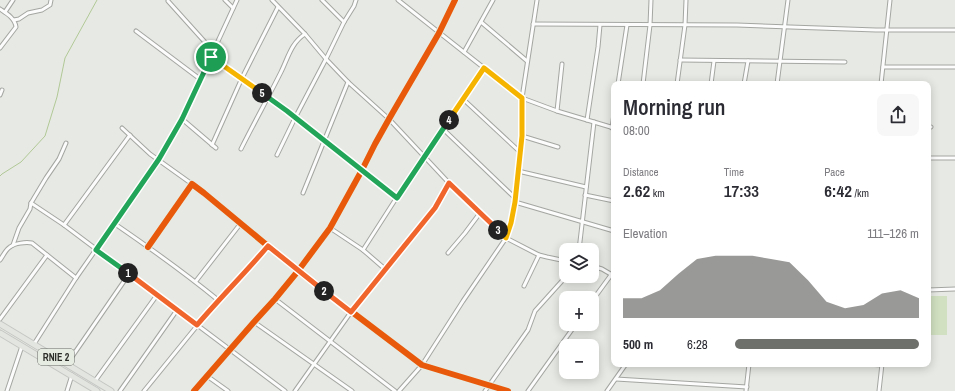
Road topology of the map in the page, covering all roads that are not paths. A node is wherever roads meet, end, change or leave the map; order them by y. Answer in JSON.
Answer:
{"nodes":[{"id":1,"x":14,"y":0,"type":"edge"},
{"id":2,"x":51,"y":0,"type":"edge"},
{"id":3,"x":225,"y":0,"type":"edge"},
{"id":4,"x":237,"y":0,"type":"edge"},
{"id":5,"x":272,"y":0,"type":"edge"},
{"id":6,"x":322,"y":0,"type":"edge"},
{"id":7,"x":356,"y":0,"type":"edge"},
{"id":8,"x":398,"y":0,"type":"edge"},
{"id":9,"x":455,"y":0,"type":"edge"},
{"id":10,"x":493,"y":0,"type":"edge"},
{"id":11,"x":537,"y":0,"type":"edge"},
{"id":12,"x":651,"y":0,"type":"edge"},
{"id":13,"x":686,"y":0,"type":"edge"},
{"id":14,"x":788,"y":0,"type":"edge"},
{"id":15,"x":890,"y":0,"type":"edge"},
{"id":16,"x":168,"y":1,"type":"edge"},
{"id":17,"x":278,"y":7,"type":"junction"},
{"id":18,"x":233,"y":8,"type":"junction"},
{"id":19,"x":0,"y":9,"type":"edge"},
{"id":20,"x":5,"y":12,"type":"junction"},
{"id":21,"x":14,"y":20,"type":"junction"},
{"id":22,"x":344,"y":22,"type":"junction"},
{"id":23,"x":481,"y":22,"type":"junction"},
{"id":24,"x":533,"y":24,"type":"junction"},
{"id":25,"x":600,"y":25,"type":"junction"},
{"id":26,"x":627,"y":25,"type":"junction"},
{"id":27,"x":650,"y":25,"type":"junction"},
{"id":28,"x":685,"y":25,"type":"junction"},
{"id":29,"x":784,"y":27,"type":"junction"},
{"id":30,"x":887,"y":29,"type":"junction"},
{"id":31,"x":955,"y":30,"type":"edge"},
{"id":32,"x":136,"y":31,"type":"dead end"},
{"id":33,"x":439,"y":33,"type":"junction"},
{"id":34,"x":305,"y":34,"type":"junction"},
{"id":35,"x":0,"y":48,"type":"edge"},
{"id":36,"x":213,"y":51,"type":"junction"},
{"id":37,"x":464,"y":52,"type":"junction"},
{"id":38,"x":211,"y":57,"type":"junction"},
{"id":39,"x":326,"y":59,"type":"junction"},
{"id":40,"x":680,"y":60,"type":"junction"},
{"id":41,"x":528,"y":61,"type":"junction"},
{"id":42,"x":714,"y":61,"type":"junction"},
{"id":43,"x":748,"y":61,"type":"junction"},
{"id":44,"x":780,"y":62,"type":"junction"},
{"id":45,"x":845,"y":62,"type":"dead end"},
{"id":46,"x":562,"y":64,"type":"dead end"},
{"id":47,"x":883,"y":67,"type":"junction"},
{"id":48,"x":955,"y":67,"type":"edge"},
{"id":49,"x":484,"y":68,"type":"junction"},
{"id":50,"x":242,"y":78,"type":"junction"},
{"id":51,"x":200,"y":79,"type":"junction"},
{"id":52,"x":618,"y":81,"type":"edge"},
{"id":53,"x":643,"y":81,"type":"edge"},
{"id":54,"x":677,"y":81,"type":"edge"},
{"id":55,"x":711,"y":81,"type":"edge"},
{"id":56,"x":745,"y":81,"type":"edge"},
{"id":57,"x":777,"y":81,"type":"edge"},
{"id":58,"x":882,"y":81,"type":"edge"},
{"id":59,"x":348,"y":82,"type":"junction"},
{"id":60,"x":2,"y":90,"type":"dead end"},
{"id":61,"x":0,"y":95,"type":"edge"},
{"id":62,"x":268,"y":97,"type":"junction"},
{"id":63,"x":522,"y":98,"type":"junction"},
{"id":64,"x":463,"y":99,"type":"junction"},
{"id":65,"x":557,"y":111,"type":"junction"},
{"id":66,"x":295,"y":118,"type":"junction"},
{"id":67,"x":388,"y":118,"type":"junction"},
{"id":68,"x":182,"y":119,"type":"junction"},
{"id":69,"x":587,"y":120,"type":"junction"},
{"id":70,"x":594,"y":122,"type":"junction"},
{"id":71,"x":611,"y":127,"type":"edge"},
{"id":72,"x":122,"y":128,"type":"dead end"},
{"id":73,"x":443,"y":129,"type":"junction"},
{"id":74,"x":130,"y":135,"type":"junction"},
{"id":75,"x":522,"y":136,"type":"junction"},
{"id":76,"x":324,"y":140,"type":"junction"},
{"id":77,"x":66,"y":143,"type":"dead end"},
{"id":78,"x":212,"y":145,"type":"junction"},
{"id":79,"x":558,"y":147,"type":"dead end"},
{"id":80,"x":216,"y":148,"type":"dead end"},
{"id":81,"x":240,"y":149,"type":"dead end"},
{"id":82,"x":520,"y":152,"type":"junction"},
{"id":83,"x":277,"y":155,"type":"dead end"},
{"id":84,"x":425,"y":157,"type":"junction"},
{"id":85,"x":931,"y":158,"type":"edge"},
{"id":86,"x":955,"y":158,"type":"edge"},
{"id":87,"x":159,"y":159,"type":"junction"},
{"id":88,"x":362,"y":170,"type":"junction"},
{"id":89,"x":518,"y":171,"type":"junction"},
{"id":90,"x":449,"y":183,"type":"junction"},
{"id":91,"x":192,"y":184,"type":"junction"},
{"id":92,"x":586,"y":187,"type":"junction"},
{"id":93,"x":303,"y":194,"type":"dead end"},
{"id":94,"x":585,"y":195,"type":"junction"},
{"id":95,"x":397,"y":198,"type":"junction"},
{"id":96,"x":515,"y":198,"type":"junction"},
{"id":97,"x":611,"y":200,"type":"edge"},
{"id":98,"x":515,"y":202,"type":"junction"},
{"id":99,"x":31,"y":203,"type":"junction"},
{"id":100,"x":480,"y":213,"type":"junction"},
{"id":101,"x":582,"y":222,"type":"junction"},
{"id":102,"x":241,"y":223,"type":"junction"},
{"id":103,"x":114,"y":224,"type":"junction"},
{"id":104,"x":64,"y":225,"type":"junction"},
{"id":105,"x":330,"y":228,"type":"junction"},
{"id":106,"x":611,"y":230,"type":"edge"},
{"id":107,"x":506,"y":238,"type":"junction"},
{"id":108,"x":580,"y":243,"type":"edge"},
{"id":109,"x":14,"y":245,"type":"junction"},
{"id":110,"x":268,"y":246,"type":"junction"},
{"id":111,"x":148,"y":247,"type":"junction"},
{"id":112,"x":96,"y":250,"type":"junction"},
{"id":113,"x":363,"y":250,"type":"junction"},
{"id":114,"x":448,"y":253,"type":"dead end"},
{"id":115,"x":47,"y":255,"type":"junction"},
{"id":116,"x":539,"y":255,"type":"junction"},
{"id":117,"x":0,"y":260,"type":"edge"},
{"id":118,"x":559,"y":260,"type":"edge"},
{"id":119,"x":599,"y":268,"type":"edge"},
{"id":120,"x":385,"y":269,"type":"junction"},
{"id":121,"x":298,"y":271,"type":"junction"},
{"id":122,"x":129,"y":274,"type":"junction"},
{"id":123,"x":611,"y":275,"type":"edge"},
{"id":124,"x":611,"y":277,"type":"edge"},
{"id":125,"x":76,"y":278,"type":"junction"},
{"id":126,"x":196,"y":281,"type":"junction"},
{"id":127,"x":560,"y":283,"type":"edge"},
{"id":128,"x":524,"y":286,"type":"dead end"},
{"id":129,"x":955,"y":289,"type":"edge"},
{"id":130,"x":931,"y":290,"type":"edge"},
{"id":131,"x":599,"y":292,"type":"edge"},
{"id":132,"x":157,"y":295,"type":"junction"},
{"id":133,"x":275,"y":299,"type":"junction"},
{"id":134,"x":218,"y":300,"type":"junction"},
{"id":135,"x":177,"y":310,"type":"junction"},
{"id":136,"x":351,"y":312,"type":"junction"},
{"id":137,"x":0,"y":319,"type":"edge"},
{"id":138,"x":254,"y":322,"type":"junction"},
{"id":139,"x":0,"y":324,"type":"edge"},
{"id":140,"x":197,"y":325,"type":"junction"},
{"id":141,"x":571,"y":331,"type":"edge"},
{"id":142,"x":0,"y":333,"type":"edge"},
{"id":143,"x":330,"y":342,"type":"junction"},
{"id":144,"x":34,"y":344,"type":"junction"},
{"id":145,"x":22,"y":346,"type":"junction"},
{"id":146,"x":230,"y":350,"type":"junction"},
{"id":147,"x":67,"y":364,"type":"junction"},
{"id":148,"x":314,"y":364,"type":"junction"},
{"id":149,"x":422,"y":365,"type":"junction"},
{"id":150,"x":624,"y":367,"type":"edge"},
{"id":151,"x":749,"y":367,"type":"edge"},
{"id":152,"x":882,"y":367,"type":"edge"},
{"id":153,"x":72,"y":375,"type":"junction"},
{"id":154,"x":208,"y":376,"type":"junction"},
{"id":155,"x":616,"y":379,"type":"junction"},
{"id":156,"x":95,"y":382,"type":"junction"},
{"id":157,"x":490,"y":385,"type":"junction"},
{"id":158,"x":747,"y":389,"type":"edge"},
{"id":159,"x":7,"y":391,"type":"edge"},
{"id":160,"x":67,"y":391,"type":"edge"},
{"id":161,"x":97,"y":391,"type":"edge"},
{"id":162,"x":111,"y":391,"type":"edge"},
{"id":163,"x":120,"y":391,"type":"edge"},
{"id":164,"x":144,"y":391,"type":"edge"},
{"id":165,"x":194,"y":391,"type":"edge"},
{"id":166,"x":228,"y":391,"type":"edge"},
{"id":167,"x":285,"y":391,"type":"edge"},
{"id":168,"x":295,"y":391,"type":"edge"},
{"id":169,"x":352,"y":391,"type":"edge"},
{"id":170,"x":395,"y":391,"type":"edge"},
{"id":171,"x":399,"y":391,"type":"edge"},
{"id":172,"x":485,"y":391,"type":"edge"},
{"id":173,"x":508,"y":391,"type":"edge"},
{"id":174,"x":528,"y":391,"type":"edge"},
{"id":175,"x":607,"y":391,"type":"edge"},
{"id":176,"x":879,"y":391,"type":"edge"}],
"edges":[{"from":1,"to":20,"type":"street"},
{"from":2,"to":21,"type":"street"},
{"from":3,"to":18,"type":"street"},
{"from":4,"to":18,"type":"street"},
{"from":5,"to":17,"type":"street"},
{"from":6,"to":22,"type":"street"},
{"from":7,"to":22,"type":"street"},
{"from":8,"to":33,"type":"street"},
{"from":9,"to":33,"type":"street"},
{"from":10,"to":23,"type":"street"},
{"from":11,"to":24,"type":"street"},
{"from":12,"to":27,"type":"street"},
{"from":13,"to":28,"type":"street"},
{"from":14,"to":29,"type":"street"},
{"from":15,"to":30,"type":"street"},
{"from":16,"to":36,"type":"street"},
{"from":17,"to":34,"type":"street"},
{"from":17,"to":50,"type":"street"},
{"from":18,"to":36,"type":"street"},
{"from":19,"to":20,"type":"street"},
{"from":20,"to":21,"type":"street"},
{"from":21,"to":35,"type":"street"},
{"from":22,"to":39,"type":"street"},
{"from":23,"to":37,"type":"street"},
{"from":23,"to":41,"type":"street"},
{"from":24,"to":25,"type":"street"},
{"from":24,"to":41,"type":"street"},
{"from":25,"to":26,"type":"street"},
{"from":25,"to":69,"type":"street"},
{"from":26,"to":27,"type":"street"},
{"from":26,"to":52,"type":"street"},
{"from":27,"to":28,"type":"street"},
{"from":27,"to":53,"type":"street"},
{"from":28,"to":29,"type":"street"},
{"from":28,"to":40,"type":"street"},
{"from":29,"to":30,"type":"street"},
{"from":29,"to":44,"type":"street"},
{"from":30,"to":31,"type":"street"},
{"from":30,"to":47,"type":"street"},
{"from":32,"to":51,"type":"street"},
{"from":33,"to":37,"type":"street"},
{"from":33,"to":67,"type":"street"},
{"from":34,"to":39,"type":"street"},
{"from":34,"to":62,"type":"street"},
{"from":36,"to":38,"type":"street"},
{"from":37,"to":49,"type":"street"},
{"from":38,"to":50,"type":"street"},
{"from":38,"to":51,"type":"street"},
{"from":39,"to":59,"type":"street"},
{"from":39,"to":66,"type":"street"},
{"from":40,"to":42,"type":"street"},
{"from":40,"to":54,"type":"street"},
{"from":41,"to":63,"type":"street"},
{"from":42,"to":43,"type":"street"},
{"from":42,"to":55,"type":"street"},
{"from":43,"to":44,"type":"street"},
{"from":43,"to":56,"type":"street"},
{"from":44,"to":45,"type":"street"},
{"from":44,"to":57,"type":"street"},
{"from":46,"to":65,"type":"street"},
{"from":47,"to":48,"type":"street"},
{"from":47,"to":58,"type":"street"},
{"from":49,"to":63,"type":"street"},
{"from":49,"to":64,"type":"street"},
{"from":50,"to":62,"type":"street"},
{"from":50,"to":78,"type":"street"},
{"from":51,"to":68,"type":"street"},
{"from":59,"to":67,"type":"street"},
{"from":59,"to":76,"type":"street"},
{"from":60,"to":61,"type":"street"},
{"from":62,"to":66,"type":"street"},
{"from":62,"to":81,"type":"street"},
{"from":63,"to":65,"type":"street"},
{"from":63,"to":75,"type":"street"},
{"from":64,"to":73,"type":"street"},
{"from":64,"to":82,"type":"street"},
{"from":65,"to":69,"type":"street"},
{"from":66,"to":76,"type":"street"},
{"from":66,"to":83,"type":"street"},
{"from":67,"to":84,"type":"street"},
{"from":67,"to":88,"type":"street"},
{"from":68,"to":78,"type":"street"},
{"from":68,"to":87,"type":"street"},
{"from":69,"to":70,"type":"street"},
{"from":70,"to":71,"type":"street"},
{"from":70,"to":92,"type":"street"},
{"from":72,"to":74,"type":"street"},
{"from":73,"to":84,"type":"street"},
{"from":73,"to":96,"type":"street"},
{"from":74,"to":87,"type":"street"},
{"from":74,"to":104,"type":"street"},
{"from":75,"to":79,"type":"street"},
{"from":75,"to":82,"type":"street"},
{"from":76,"to":88,"type":"street"},
{"from":76,"to":93,"type":"street"},
{"from":77,"to":99,"type":"street"},
{"from":78,"to":80,"type":"street"},
{"from":82,"to":89,"type":"street"},
{"from":84,"to":90,"type":"street"},
{"from":84,"to":95,"type":"street"},
{"from":85,"to":86,"type":"street"},
{"from":87,"to":91,"type":"street"},
{"from":87,"to":103,"type":"street"},
{"from":88,"to":95,"type":"street"},
{"from":88,"to":105,"type":"street"},
{"from":89,"to":92,"type":"street"},
{"from":89,"to":96,"type":"street"},
{"from":90,"to":100,"type":"street"},
{"from":90,"to":120,"type":"street"},
{"from":91,"to":102,"type":"street"},
{"from":91,"to":111,"type":"street"},
{"from":92,"to":94,"type":"street"},
{"from":94,"to":97,"type":"street"},
{"from":94,"to":101,"type":"street"},
{"from":95,"to":113,"type":"street"},
{"from":96,"to":98,"type":"street"},
{"from":98,"to":101,"type":"street"},
{"from":98,"to":107,"type":"street"},
{"from":99,"to":104,"type":"street"},
{"from":99,"to":109,"type":"street"},
{"from":100,"to":107,"type":"street"},
{"from":100,"to":114,"type":"street"},
{"from":101,"to":106,"type":"street"},
{"from":101,"to":108,"type":"street"},
{"from":102,"to":110,"type":"street"},
{"from":102,"to":126,"type":"street"},
{"from":103,"to":111,"type":"street"},
{"from":103,"to":112,"type":"street"},
{"from":104,"to":112,"type":"street"},
{"from":105,"to":113,"type":"street"},
{"from":105,"to":121,"type":"street"},
{"from":107,"to":116,"type":"street"},
{"from":107,"to":149,"type":"street"},
{"from":109,"to":115,"type":"street"},
{"from":109,"to":117,"type":"street"},
{"from":110,"to":121,"type":"street"},
{"from":110,"to":134,"type":"street"},
{"from":111,"to":126,"type":"street"},
{"from":112,"to":122,"type":"street"},
{"from":112,"to":125,"type":"street"},
{"from":113,"to":120,"type":"street"},
{"from":115,"to":125,"type":"street"},
{"from":115,"to":137,"type":"street"},
{"from":116,"to":118,"type":"street"},
{"from":116,"to":128,"type":"street"},
{"from":119,"to":123,"type":"street"},
{"from":120,"to":136,"type":"street"},
{"from":121,"to":133,"type":"street"},
{"from":121,"to":136,"type":"street"},
{"from":122,"to":132,"type":"street"},
{"from":122,"to":147,"type":"street"},
{"from":124,"to":131,"type":"street"},
{"from":125,"to":144,"type":"street"},
{"from":126,"to":134,"type":"street"},
{"from":127,"to":157,"type":"street"},
{"from":129,"to":130,"type":"street"},
{"from":132,"to":135,"type":"street"},
{"from":132,"to":156,"type":"street"},
{"from":133,"to":138,"type":"street"},
{"from":133,"to":143,"type":"street"},
{"from":134,"to":140,"type":"street"},
{"from":135,"to":140,"type":"street"},
{"from":135,"to":163,"type":"street"},
{"from":136,"to":143,"type":"street"},
{"from":136,"to":149,"type":"street"},
{"from":138,"to":146,"type":"street"},
{"from":138,"to":148,"type":"street"},
{"from":139,"to":144,"type":"main road","number":"RNIE 2"},
{"from":140,"to":146,"type":"street"},
{"from":140,"to":164,"type":"street"},
{"from":141,"to":174,"type":"street"},
{"from":142,"to":145,"type":"main road","number":"RNIE 2"},
{"from":143,"to":148,"type":"street"},
{"from":143,"to":170,"type":"street"},
{"from":144,"to":147,"type":"main road","number":"RNIE 2"},
{"from":145,"to":153,"type":"main road","number":"RNIE 2"},
{"from":145,"to":159,"type":"street"},
{"from":146,"to":154,"type":"street"},
{"from":146,"to":167,"type":"street"},
{"from":147,"to":156,"type":"main road","number":"RNIE 2"},
{"from":148,"to":168,"type":"street"},
{"from":148,"to":169,"type":"street"},
{"from":149,"to":157,"type":"street"},
{"from":149,"to":171,"type":"street"},
{"from":150,"to":155,"type":"street"},
{"from":151,"to":158,"type":"street"},
{"from":152,"to":176,"type":"street"},
{"from":153,"to":160,"type":"street"},
{"from":153,"to":161,"type":"main road","number":"RNIE 2"},
{"from":154,"to":165,"type":"street"},
{"from":154,"to":166,"type":"street"},
{"from":155,"to":158,"type":"street"},
{"from":155,"to":175,"type":"street"},
{"from":156,"to":162,"type":"main road","number":"RNIE 2"},
{"from":157,"to":172,"type":"street"},
{"from":157,"to":173,"type":"street"}]}
